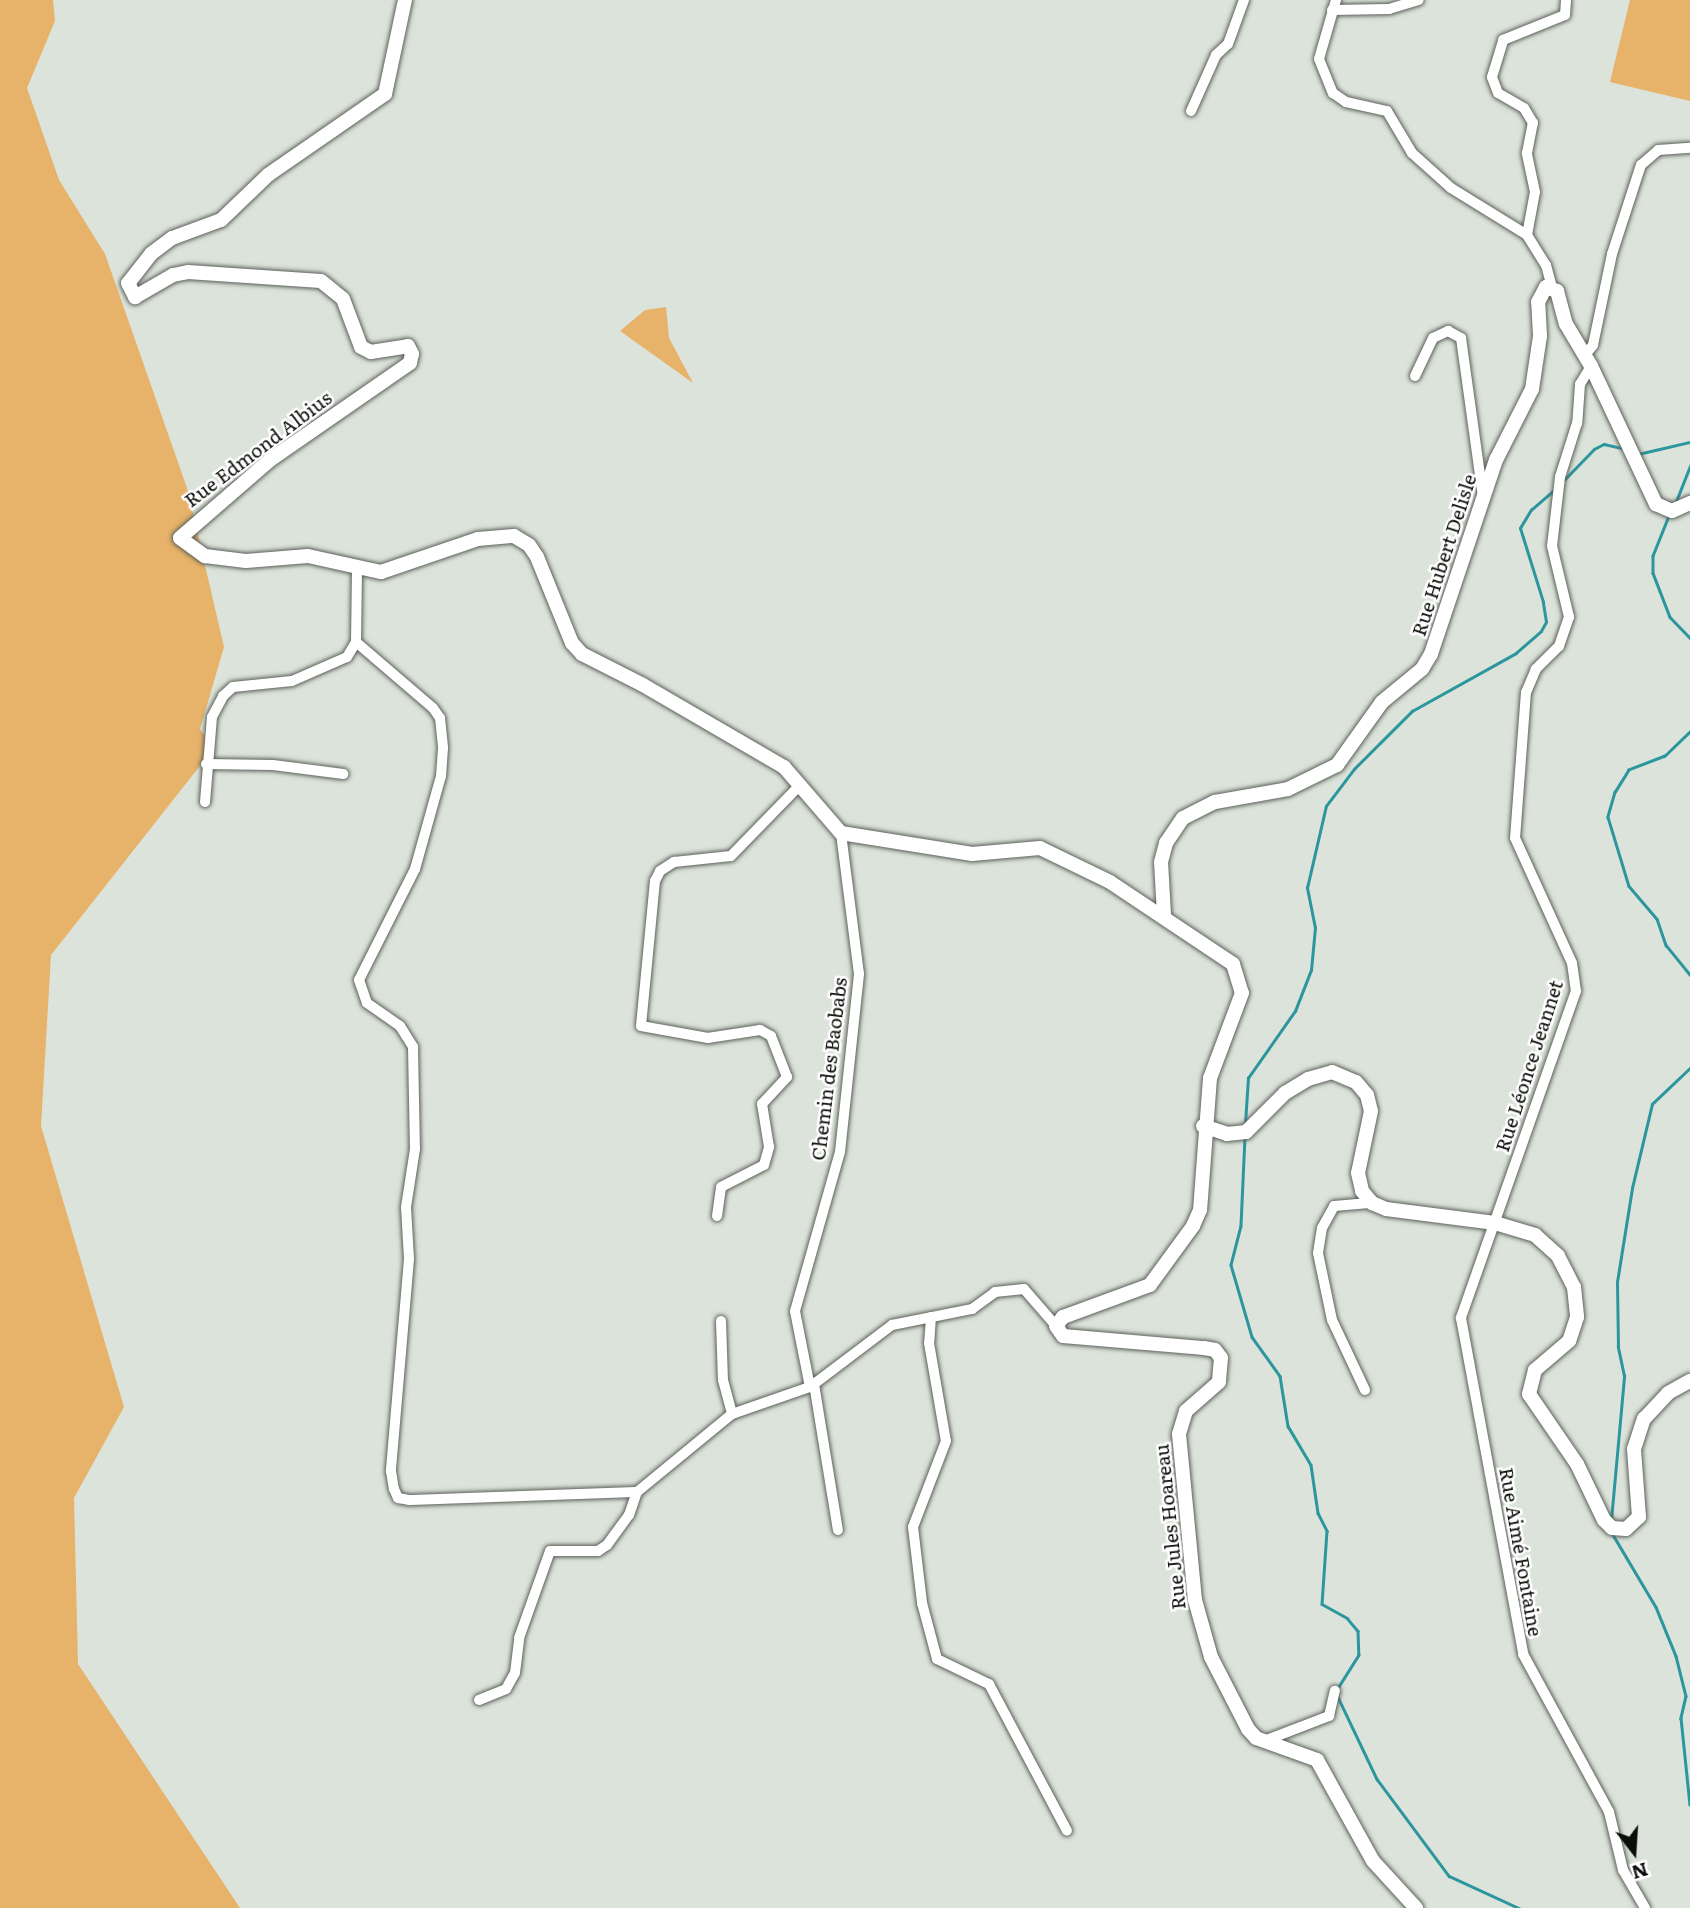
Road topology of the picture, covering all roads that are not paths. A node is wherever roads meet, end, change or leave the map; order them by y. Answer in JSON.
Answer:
{"nodes":[{"id":1,"x":405,"y":0,"type":"edge"},
{"id":2,"x":1244,"y":0,"type":"edge"},
{"id":3,"x":1419,"y":0,"type":"edge"},
{"id":4,"x":1566,"y":0,"type":"edge"},
{"id":5,"x":1334,"y":5,"type":"edge"},
{"id":6,"x":1192,"y":111,"type":"dead end"},
{"id":7,"x":1690,"y":148,"type":"edge"},
{"id":8,"x":1527,"y":235,"type":"junction"},
{"id":9,"x":1552,"y":287,"type":"junction"},
{"id":10,"x":1588,"y":360,"type":"junction"},
{"id":11,"x":1415,"y":376,"type":"dead end"},
{"id":12,"x":1483,"y":496,"type":"junction"},
{"id":13,"x":1685,"y":506,"type":"edge"},
{"id":14,"x":356,"y":566,"type":"junction"},
{"id":15,"x":356,"y":642,"type":"junction"},
{"id":16,"x":206,"y":764,"type":"junction"},
{"id":17,"x":343,"y":774,"type":"dead end"},
{"id":18,"x":800,"y":783,"type":"junction"},
{"id":19,"x":205,"y":802,"type":"dead end"},
{"id":20,"x":841,"y":833,"type":"junction"},
{"id":21,"x":1164,"y":915,"type":"junction"},
{"id":22,"x":1209,"y":1128,"type":"junction"},
{"id":23,"x":1372,"y":1203,"type":"junction"},
{"id":24,"x":717,"y":1216,"type":"dead end"},
{"id":25,"x":1495,"y":1223,"type":"junction"},
{"id":26,"x":931,"y":1317,"type":"junction"},
{"id":27,"x":721,"y":1321,"type":"dead end"},
{"id":28,"x":1056,"y":1326,"type":"junction"},
{"id":29,"x":1690,"y":1381,"type":"edge"},
{"id":30,"x":812,"y":1385,"type":"junction"},
{"id":31,"x":1365,"y":1390,"type":"dead end"},
{"id":32,"x":732,"y":1414,"type":"junction"},
{"id":33,"x":637,"y":1492,"type":"junction"},
{"id":34,"x":838,"y":1530,"type":"dead end"},
{"id":35,"x":1335,"y":1691,"type":"dead end"},
{"id":36,"x":479,"y":1700,"type":"dead end"},
{"id":37,"x":1264,"y":1741,"type":"junction"},
{"id":38,"x":1067,"y":1831,"type":"dead end"},
{"id":39,"x":1416,"y":1908,"type":"edge"},
{"id":40,"x":1645,"y":1908,"type":"edge"}],
"edges":[{"from":1,"to":14,"type":"main road","name":"Rue Edmond Albius"},
{"from":2,"to":6,"type":"street"},
{"from":3,"to":5,"type":"street"},
{"from":4,"to":8,"type":"street"},
{"from":5,"to":8,"type":"street"},
{"from":7,"to":10,"type":"street","name":"Rue Léonce Jeannet"},
{"from":8,"to":9,"type":"street"},
{"from":9,"to":10,"type":"main road"},
{"from":9,"to":12,"type":"main road","name":"Rue Hubert Delisle"},
{"from":10,"to":13,"type":"main road"},
{"from":10,"to":25,"type":"street","name":"Rue Léonce Jeannet"},
{"from":11,"to":12,"type":"street"},
{"from":12,"to":21,"type":"main road","name":"Rue Hubert Delisle"},
{"from":14,"to":15,"type":"street"},
{"from":14,"to":18,"type":"main road","name":"Rue Edmond Albius"},
{"from":15,"to":16,"type":"street"},
{"from":15,"to":33,"type":"street"},
{"from":16,"to":17,"type":"street"},
{"from":16,"to":19,"type":"street"},
{"from":18,"to":20,"type":"main road","name":"Rue Edmond Albius"},
{"from":18,"to":24,"type":"street"},
{"from":20,"to":21,"type":"main road"},
{"from":20,"to":30,"type":"street","name":"Chemin des Baobabs"},
{"from":21,"to":22,"type":"main road"},
{"from":22,"to":23,"type":"main road"},
{"from":22,"to":28,"type":"main road"},
{"from":23,"to":25,"type":"main road"},
{"from":23,"to":31,"type":"street"},
{"from":25,"to":29,"type":"main road"},
{"from":25,"to":40,"type":"street","name":"Rue Aimé Fontaine"},
{"from":26,"to":28,"type":"street"},
{"from":26,"to":30,"type":"street"},
{"from":26,"to":38,"type":"street"},
{"from":27,"to":32,"type":"street"},
{"from":28,"to":37,"type":"main road","name":"Rue Jules Hoareau"},
{"from":30,"to":32,"type":"street"},
{"from":30,"to":34,"type":"street","name":"Chemin des Baobabs"},
{"from":32,"to":33,"type":"street"},
{"from":33,"to":36,"type":"street"},
{"from":35,"to":37,"type":"street"},
{"from":37,"to":39,"type":"main road","name":"Rue Jules Hoareau"}]}
